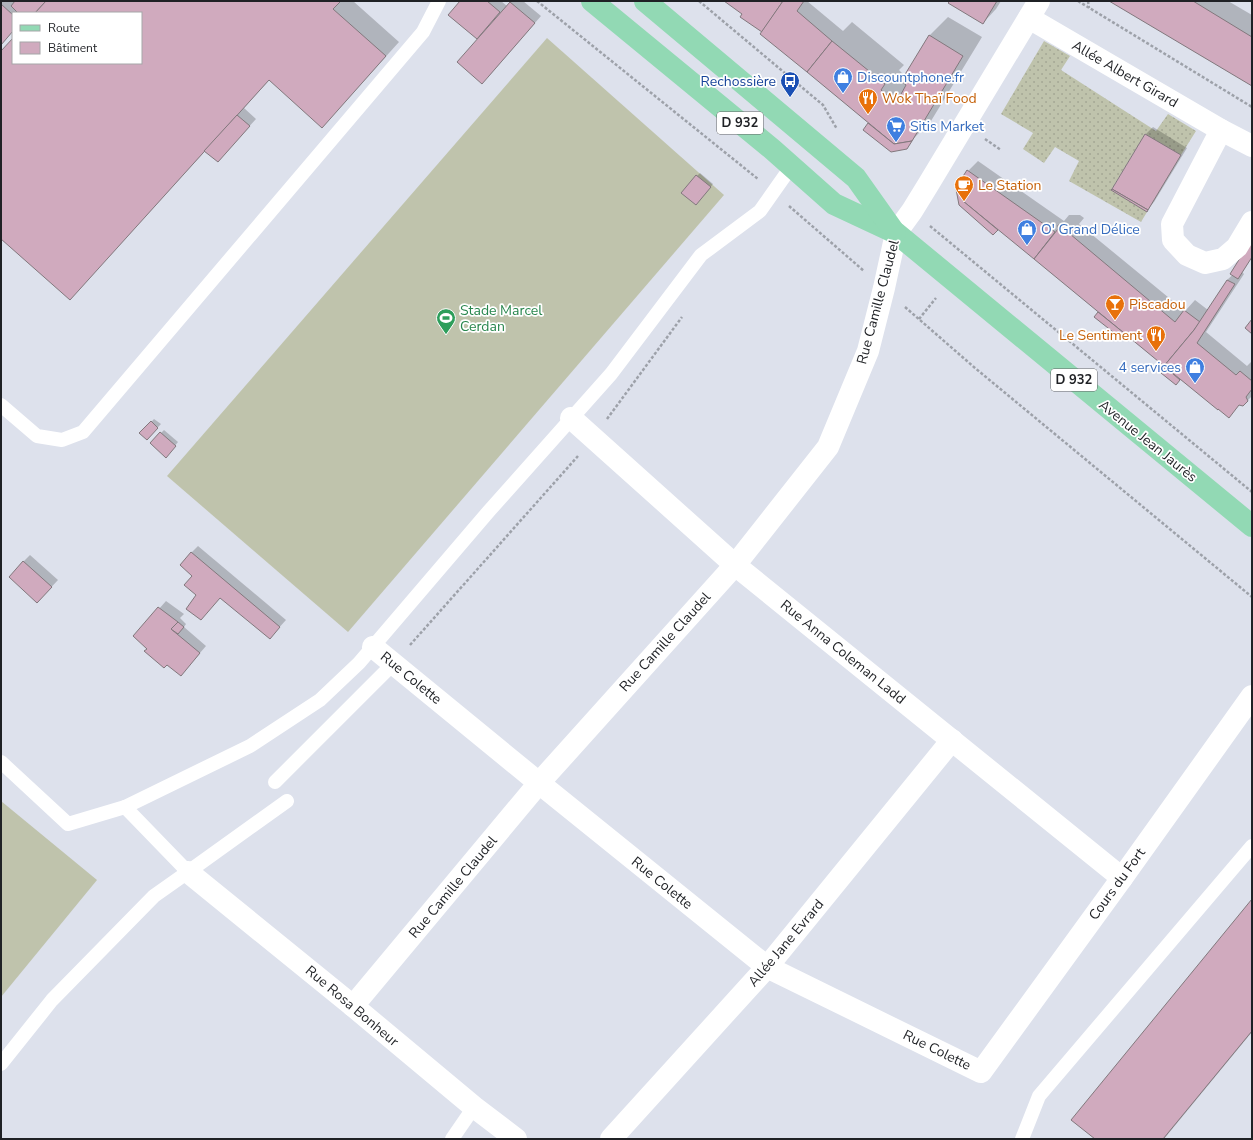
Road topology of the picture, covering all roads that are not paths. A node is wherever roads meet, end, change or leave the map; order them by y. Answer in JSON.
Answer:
{"nodes":[{"id":1,"x":439,"y":1,"type":"edge"},
{"id":2,"x":592,"y":1,"type":"edge"},
{"id":3,"x":645,"y":1,"type":"edge"},
{"id":4,"x":1034,"y":10,"type":"edge"},
{"id":5,"x":1221,"y":130,"type":"junction"},
{"id":6,"x":1252,"y":146,"type":"edge"},
{"id":7,"x":791,"y":167,"type":"junction"},
{"id":8,"x":1252,"y":222,"type":"edge"},
{"id":9,"x":896,"y":234,"type":"junction"},
{"id":10,"x":1,"y":405,"type":"edge"},
{"id":11,"x":571,"y":418,"type":"junction"},
{"id":12,"x":1252,"y":526,"type":"edge"},
{"id":13,"x":735,"y":565,"type":"junction"},
{"id":14,"x":373,"y":647,"type":"junction"},
{"id":15,"x":394,"y":664,"type":"junction"},
{"id":16,"x":1252,"y":696,"type":"edge"},
{"id":17,"x":952,"y":740,"type":"junction"},
{"id":18,"x":1,"y":762,"type":"edge"},
{"id":19,"x":275,"y":782,"type":"dead end"},
{"id":20,"x":538,"y":783,"type":"junction"},
{"id":21,"x":287,"y":801,"type":"dead end"},
{"id":22,"x":125,"y":807,"type":"junction"},
{"id":23,"x":1252,"y":846,"type":"edge"},
{"id":24,"x":188,"y":872,"type":"junction"},
{"id":25,"x":1122,"y":878,"type":"junction"},
{"id":26,"x":767,"y":967,"type":"junction"},
{"id":27,"x":353,"y":1006,"type":"junction"},
{"id":28,"x":1,"y":1064,"type":"edge"},
{"id":29,"x":981,"y":1072,"type":"joint"},
{"id":30,"x":474,"y":1107,"type":"junction"},
{"id":31,"x":452,"y":1139,"type":"edge"},
{"id":32,"x":516,"y":1139,"type":"edge"},
{"id":33,"x":611,"y":1139,"type":"edge"},
{"id":34,"x":1022,"y":1139,"type":"edge"}],
"edges":[{"from":1,"to":10,"type":"lane"},
{"from":2,"to":7,"type":"main road","name":"Avenue Jean Jaurès","number":"D 932"},
{"from":3,"to":9,"type":"main road","name":"Avenue Jean Jaurès","number":"D 932"},
{"from":4,"to":5,"type":"street","name":"Allée Albert Girard"},
{"from":4,"to":9,"type":"street"},
{"from":5,"to":6,"type":"street","name":"Allée Albert Girard"},
{"from":5,"to":8,"type":"street"},
{"from":7,"to":9,"type":"main road","name":"Avenue Jean Jaurès","number":"D 932"},
{"from":7,"to":11,"type":"lane"},
{"from":9,"to":12,"type":"main road","name":"Avenue Jean Jaurès","number":"D 932"},
{"from":9,"to":13,"type":"street","name":"Rue Camille Claudel"},
{"from":11,"to":13,"type":"street","name":"Rue Anna Coleman Ladd"},
{"from":11,"to":14,"type":"lane"},
{"from":13,"to":17,"type":"street","name":"Rue Anna Coleman Ladd"},
{"from":13,"to":20,"type":"street","name":"Rue Camille Claudel"},
{"from":14,"to":15,"type":"street","name":"Rue Colette"},
{"from":14,"to":22,"type":"lane"},
{"from":15,"to":19,"type":"lane"},
{"from":15,"to":20,"type":"street","name":"Rue Colette"},
{"from":16,"to":25,"type":"street","name":"Cours du Fort"},
{"from":17,"to":25,"type":"street","name":"Rue Anna Coleman Ladd"},
{"from":17,"to":26,"type":"street","name":"Allée Jane Evrard"},
{"from":18,"to":22,"type":"lane"},
{"from":20,"to":26,"type":"street","name":"Rue Colette"},
{"from":20,"to":27,"type":"street","name":"Rue Camille Claudel"},
{"from":21,"to":24,"type":"lane"},
{"from":22,"to":24,"type":"lane"},
{"from":23,"to":34,"type":"lane"},
{"from":24,"to":27,"type":"street","name":"Rue Rosa Bonheur"},
{"from":24,"to":28,"type":"lane"},
{"from":25,"to":29,"type":"street","name":"Cours du Fort"},
{"from":26,"to":29,"type":"street","name":"Rue Colette"},
{"from":26,"to":33,"type":"street","name":"Allée Jane Evrard"},
{"from":27,"to":30,"type":"street","name":"Rue Rosa Bonheur"},
{"from":30,"to":31,"type":"lane"},
{"from":30,"to":32,"type":"street","name":"Rue Rosa Bonheur"}]}
